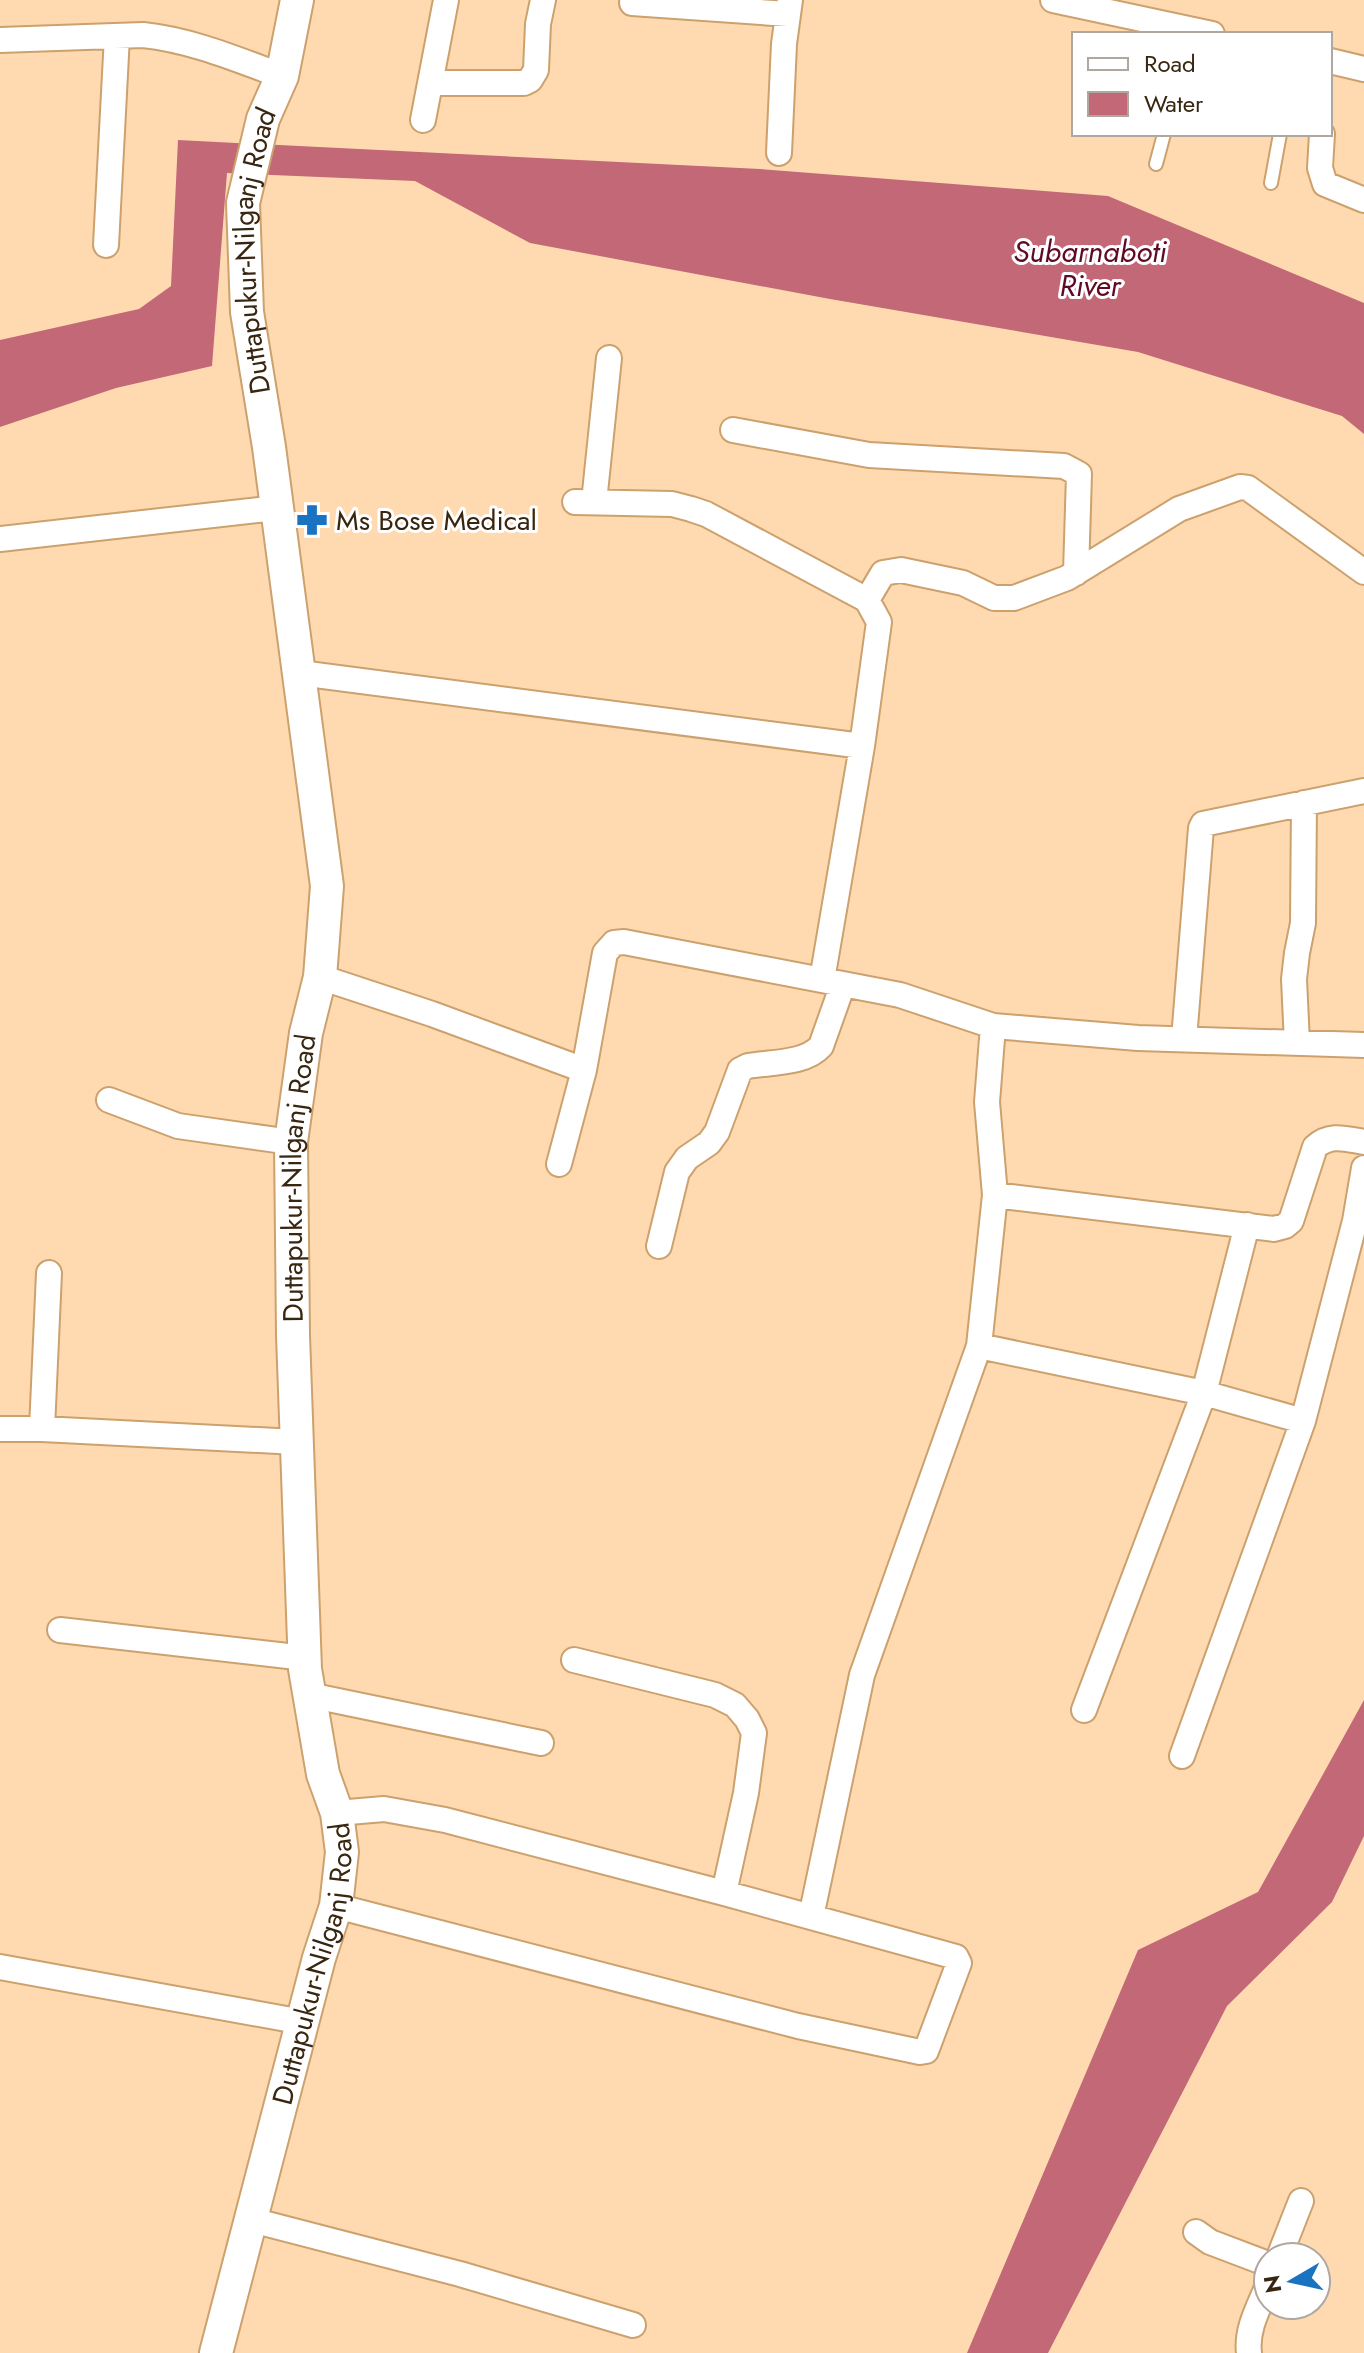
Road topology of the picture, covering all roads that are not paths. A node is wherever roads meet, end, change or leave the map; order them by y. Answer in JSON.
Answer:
{"nodes":[{"id":1,"x":297,"y":0,"type":"edge"},
{"id":2,"x":446,"y":0,"type":"edge"},
{"id":3,"x":543,"y":0,"type":"edge"},
{"id":4,"x":1053,"y":0,"type":"edge"},
{"id":5,"x":632,"y":3,"type":"dead end"},
{"id":6,"x":789,"y":7,"type":"edge"},
{"id":7,"x":1196,"y":32,"type":"edge"},
{"id":8,"x":117,"y":36,"type":"junction"},
{"id":9,"x":0,"y":40,"type":"edge"},
{"id":10,"x":1332,"y":61,"type":"edge"},
{"id":11,"x":1364,"y":69,"type":"edge"},
{"id":12,"x":282,"y":76,"type":"junction"},
{"id":13,"x":431,"y":81,"type":"junction"},
{"id":14,"x":423,"y":120,"type":"dead end"},
{"id":15,"x":1163,"y":136,"type":"edge"},
{"id":16,"x":1280,"y":136,"type":"edge"},
{"id":17,"x":1322,"y":136,"type":"edge"},
{"id":18,"x":779,"y":153,"type":"dead end"},
{"id":19,"x":1156,"y":164,"type":"dead end"},
{"id":20,"x":1271,"y":183,"type":"dead end"},
{"id":21,"x":1364,"y":200,"type":"edge"},
{"id":22,"x":106,"y":245,"type":"dead end"},
{"id":23,"x":609,"y":358,"type":"dead end"},
{"id":24,"x":733,"y":430,"type":"dead end"},
{"id":25,"x":276,"y":508,"type":"junction"},
{"id":26,"x":0,"y":539,"type":"edge"},
{"id":27,"x":1364,"y":572,"type":"edge"},
{"id":28,"x":1076,"y":573,"type":"junction"},
{"id":29,"x":867,"y":600,"type":"junction"},
{"id":30,"x":300,"y":673,"type":"junction"},
{"id":31,"x":862,"y":746,"type":"junction"},
{"id":32,"x":1364,"y":791,"type":"edge"},
{"id":33,"x":1304,"y":803,"type":"junction"},
{"id":34,"x":320,"y":977,"type":"junction"},
{"id":35,"x":833,"y":982,"type":"junction"},
{"id":36,"x":993,"y":1026,"type":"junction"},
{"id":37,"x":1184,"y":1039,"type":"junction"},
{"id":38,"x":1297,"y":1043,"type":"junction"},
{"id":39,"x":1364,"y":1045,"type":"edge"},
{"id":40,"x":584,"y":1070,"type":"junction"},
{"id":41,"x":109,"y":1100,"type":"dead end"},
{"id":42,"x":291,"y":1142,"type":"junction"},
{"id":43,"x":1364,"y":1142,"type":"edge"},
{"id":44,"x":559,"y":1164,"type":"dead end"},
{"id":45,"x":1364,"y":1168,"type":"edge"},
{"id":46,"x":995,"y":1195,"type":"junction"},
{"id":47,"x":1247,"y":1225,"type":"junction"},
{"id":48,"x":659,"y":1246,"type":"dead end"},
{"id":49,"x":49,"y":1273,"type":"dead end"},
{"id":50,"x":979,"y":1346,"type":"junction"},
{"id":51,"x":1204,"y":1393,"type":"junction"},
{"id":52,"x":1303,"y":1421,"type":"junction"},
{"id":53,"x":0,"y":1429,"type":"edge"},
{"id":54,"x":42,"y":1429,"type":"junction"},
{"id":55,"x":296,"y":1442,"type":"junction"},
{"id":56,"x":60,"y":1630,"type":"dead end"},
{"id":57,"x":305,"y":1658,"type":"junction"},
{"id":58,"x":574,"y":1660,"type":"dead end"},
{"id":59,"x":309,"y":1695,"type":"junction"},
{"id":60,"x":1084,"y":1710,"type":"dead end"},
{"id":61,"x":541,"y":1743,"type":"dead end"},
{"id":62,"x":1182,"y":1756,"type":"dead end"},
{"id":63,"x":337,"y":1813,"type":"junction"},
{"id":64,"x":724,"y":1893,"type":"junction"},
{"id":65,"x":336,"y":1906,"type":"junction"},
{"id":66,"x":811,"y":1917,"type":"junction"},
{"id":67,"x":0,"y":1967,"type":"edge"},
{"id":68,"x":303,"y":2022,"type":"junction"},
{"id":69,"x":1301,"y":2201,"type":"dead end"},
{"id":70,"x":252,"y":2220,"type":"junction"},
{"id":71,"x":1196,"y":2232,"type":"dead end"},
{"id":72,"x":1285,"y":2241,"type":"edge"},
{"id":73,"x":1252,"y":2258,"type":"edge"},
{"id":74,"x":1253,"y":2321,"type":"edge"},
{"id":75,"x":633,"y":2325,"type":"dead end"},
{"id":76,"x":216,"y":2353,"type":"edge"},
{"id":77,"x":1249,"y":2353,"type":"edge"}],
"edges":[{"from":1,"to":12,"type":"main road","name":"Duttapukur-Nilganj Road"},
{"from":2,"to":13,"type":"street"},
{"from":3,"to":13,"type":"street"},
{"from":4,"to":7,"type":"street"},
{"from":5,"to":6,"type":"street"},
{"from":6,"to":18,"type":"street"},
{"from":8,"to":9,"type":"street"},
{"from":8,"to":12,"type":"street"},
{"from":8,"to":22,"type":"street"},
{"from":10,"to":11,"type":"street"},
{"from":12,"to":25,"type":"main road","name":"Duttapukur-Nilganj Road"},
{"from":13,"to":14,"type":"street"},
{"from":15,"to":19,"type":"lane"},
{"from":16,"to":20,"type":"lane"},
{"from":17,"to":21,"type":"street"},
{"from":23,"to":29,"type":"street"},
{"from":24,"to":28,"type":"street"},
{"from":25,"to":26,"type":"street"},
{"from":25,"to":30,"type":"main road","name":"Duttapukur-Nilganj Road"},
{"from":27,"to":28,"type":"street"},
{"from":28,"to":29,"type":"street"},
{"from":29,"to":31,"type":"street"},
{"from":30,"to":31,"type":"street"},
{"from":30,"to":34,"type":"main road","name":"Duttapukur-Nilganj Road"},
{"from":31,"to":35,"type":"street"},
{"from":32,"to":33,"type":"street"},
{"from":33,"to":37,"type":"street"},
{"from":33,"to":38,"type":"street"},
{"from":34,"to":40,"type":"street"},
{"from":34,"to":42,"type":"main road","name":"Duttapukur-Nilganj Road"},
{"from":35,"to":36,"type":"street"},
{"from":35,"to":40,"type":"street"},
{"from":35,"to":48,"type":"street"},
{"from":36,"to":37,"type":"street"},
{"from":36,"to":46,"type":"street"},
{"from":37,"to":38,"type":"street"},
{"from":38,"to":39,"type":"street"},
{"from":40,"to":44,"type":"street"},
{"from":41,"to":42,"type":"street"},
{"from":42,"to":55,"type":"main road","name":"Duttapukur-Nilganj Road"},
{"from":43,"to":47,"type":"street"},
{"from":45,"to":52,"type":"street"},
{"from":46,"to":47,"type":"street"},
{"from":46,"to":50,"type":"street"},
{"from":47,"to":51,"type":"street"},
{"from":49,"to":54,"type":"street"},
{"from":50,"to":51,"type":"street"},
{"from":50,"to":66,"type":"street"},
{"from":51,"to":52,"type":"street"},
{"from":51,"to":60,"type":"street"},
{"from":52,"to":62,"type":"street"},
{"from":53,"to":54,"type":"street"},
{"from":54,"to":55,"type":"street"},
{"from":55,"to":57,"type":"main road","name":"Duttapukur-Nilganj Road"},
{"from":56,"to":57,"type":"street"},
{"from":57,"to":59,"type":"main road","name":"Duttapukur-Nilganj Road"},
{"from":58,"to":64,"type":"street"},
{"from":59,"to":61,"type":"street"},
{"from":59,"to":63,"type":"main road","name":"Duttapukur-Nilganj Road"},
{"from":63,"to":64,"type":"street"},
{"from":63,"to":65,"type":"main road","name":"Duttapukur-Nilganj Road"},
{"from":64,"to":66,"type":"street"},
{"from":65,"to":66,"type":"street"},
{"from":65,"to":68,"type":"main road","name":"Duttapukur-Nilganj Road"},
{"from":67,"to":68,"type":"street"},
{"from":68,"to":70,"type":"main road","name":"Duttapukur-Nilganj Road"},
{"from":69,"to":72,"type":"street"},
{"from":70,"to":75,"type":"street"},
{"from":70,"to":76,"type":"main road","name":"Duttapukur-Nilganj Road"},
{"from":71,"to":73,"type":"street"},
{"from":74,"to":77,"type":"street"}]}
